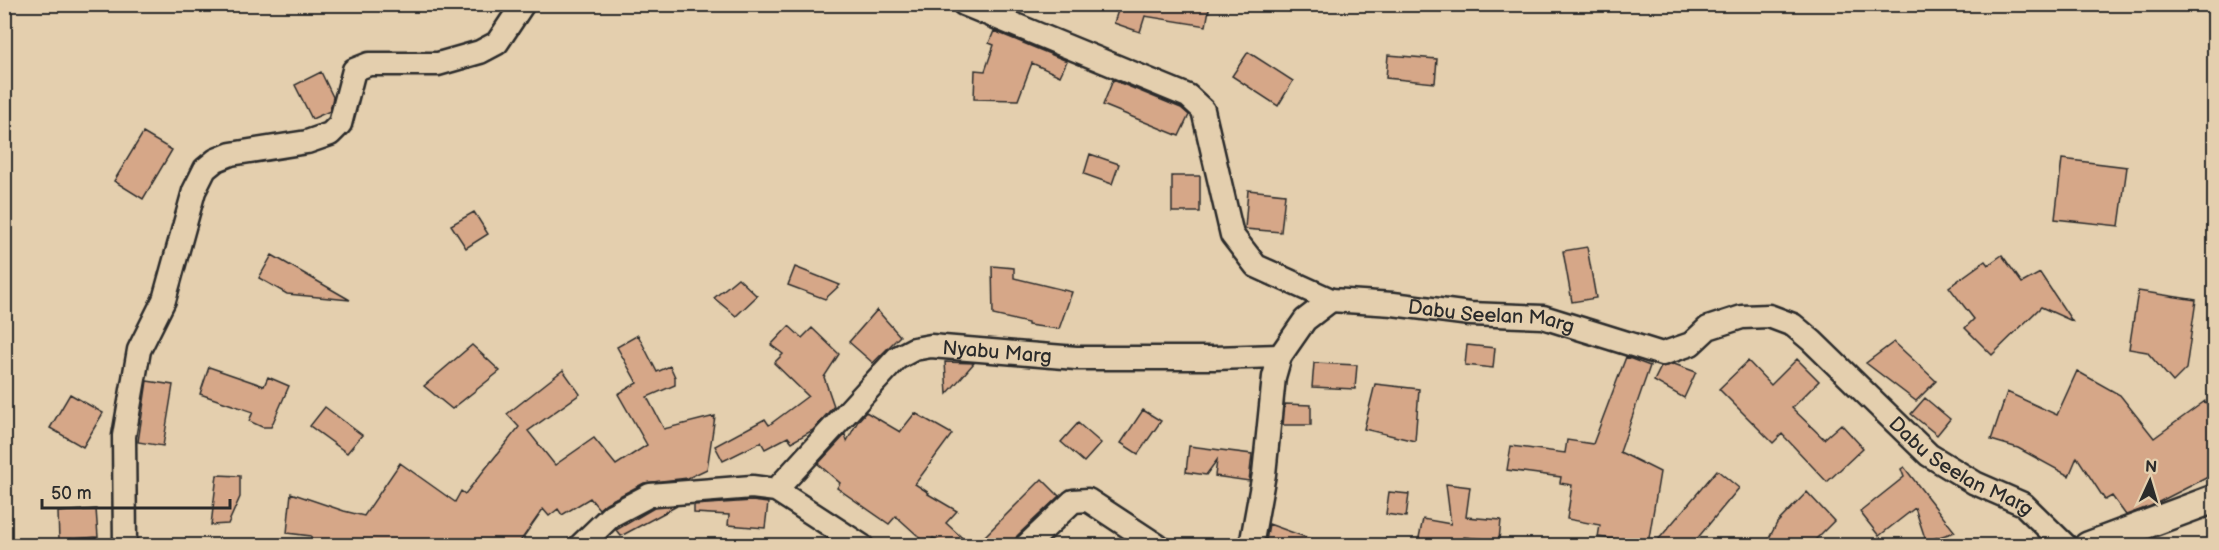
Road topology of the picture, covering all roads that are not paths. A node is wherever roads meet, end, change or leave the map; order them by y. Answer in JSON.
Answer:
{"nodes":[{"id":1,"x":523,"y":4,"type":"edge"},
{"id":2,"x":964,"y":4,"type":"edge"},
{"id":3,"x":1331,"y":300,"type":"junction"},
{"id":4,"x":1280,"y":356,"type":"junction"},
{"id":5,"x":776,"y":490,"type":"junction"},
{"id":6,"x":2214,"y":499,"type":"edge"},
{"id":7,"x":125,"y":546,"type":"edge"},
{"id":8,"x":580,"y":546,"type":"edge"},
{"id":9,"x":862,"y":546,"type":"edge"},
{"id":10,"x":1026,"y":546,"type":"edge"},
{"id":11,"x":1158,"y":546,"type":"edge"},
{"id":12,"x":1251,"y":546,"type":"edge"},
{"id":13,"x":2066,"y":546,"type":"edge"},
{"id":14,"x":2088,"y":546,"type":"edge"}],
"edges":[{"from":1,"to":7,"type":"street"},
{"from":2,"to":3,"type":"street","name":"Dabu Seelan Marg"},
{"from":3,"to":4,"type":"street"},
{"from":3,"to":13,"type":"street","name":"Dabu Seelan Marg"},
{"from":4,"to":5,"type":"street","name":"Nyabu Marg"},
{"from":4,"to":12,"type":"street"},
{"from":5,"to":8,"type":"street"},
{"from":5,"to":9,"type":"street"},
{"from":6,"to":14,"type":"street"},
{"from":10,"to":11,"type":"street"}]}
